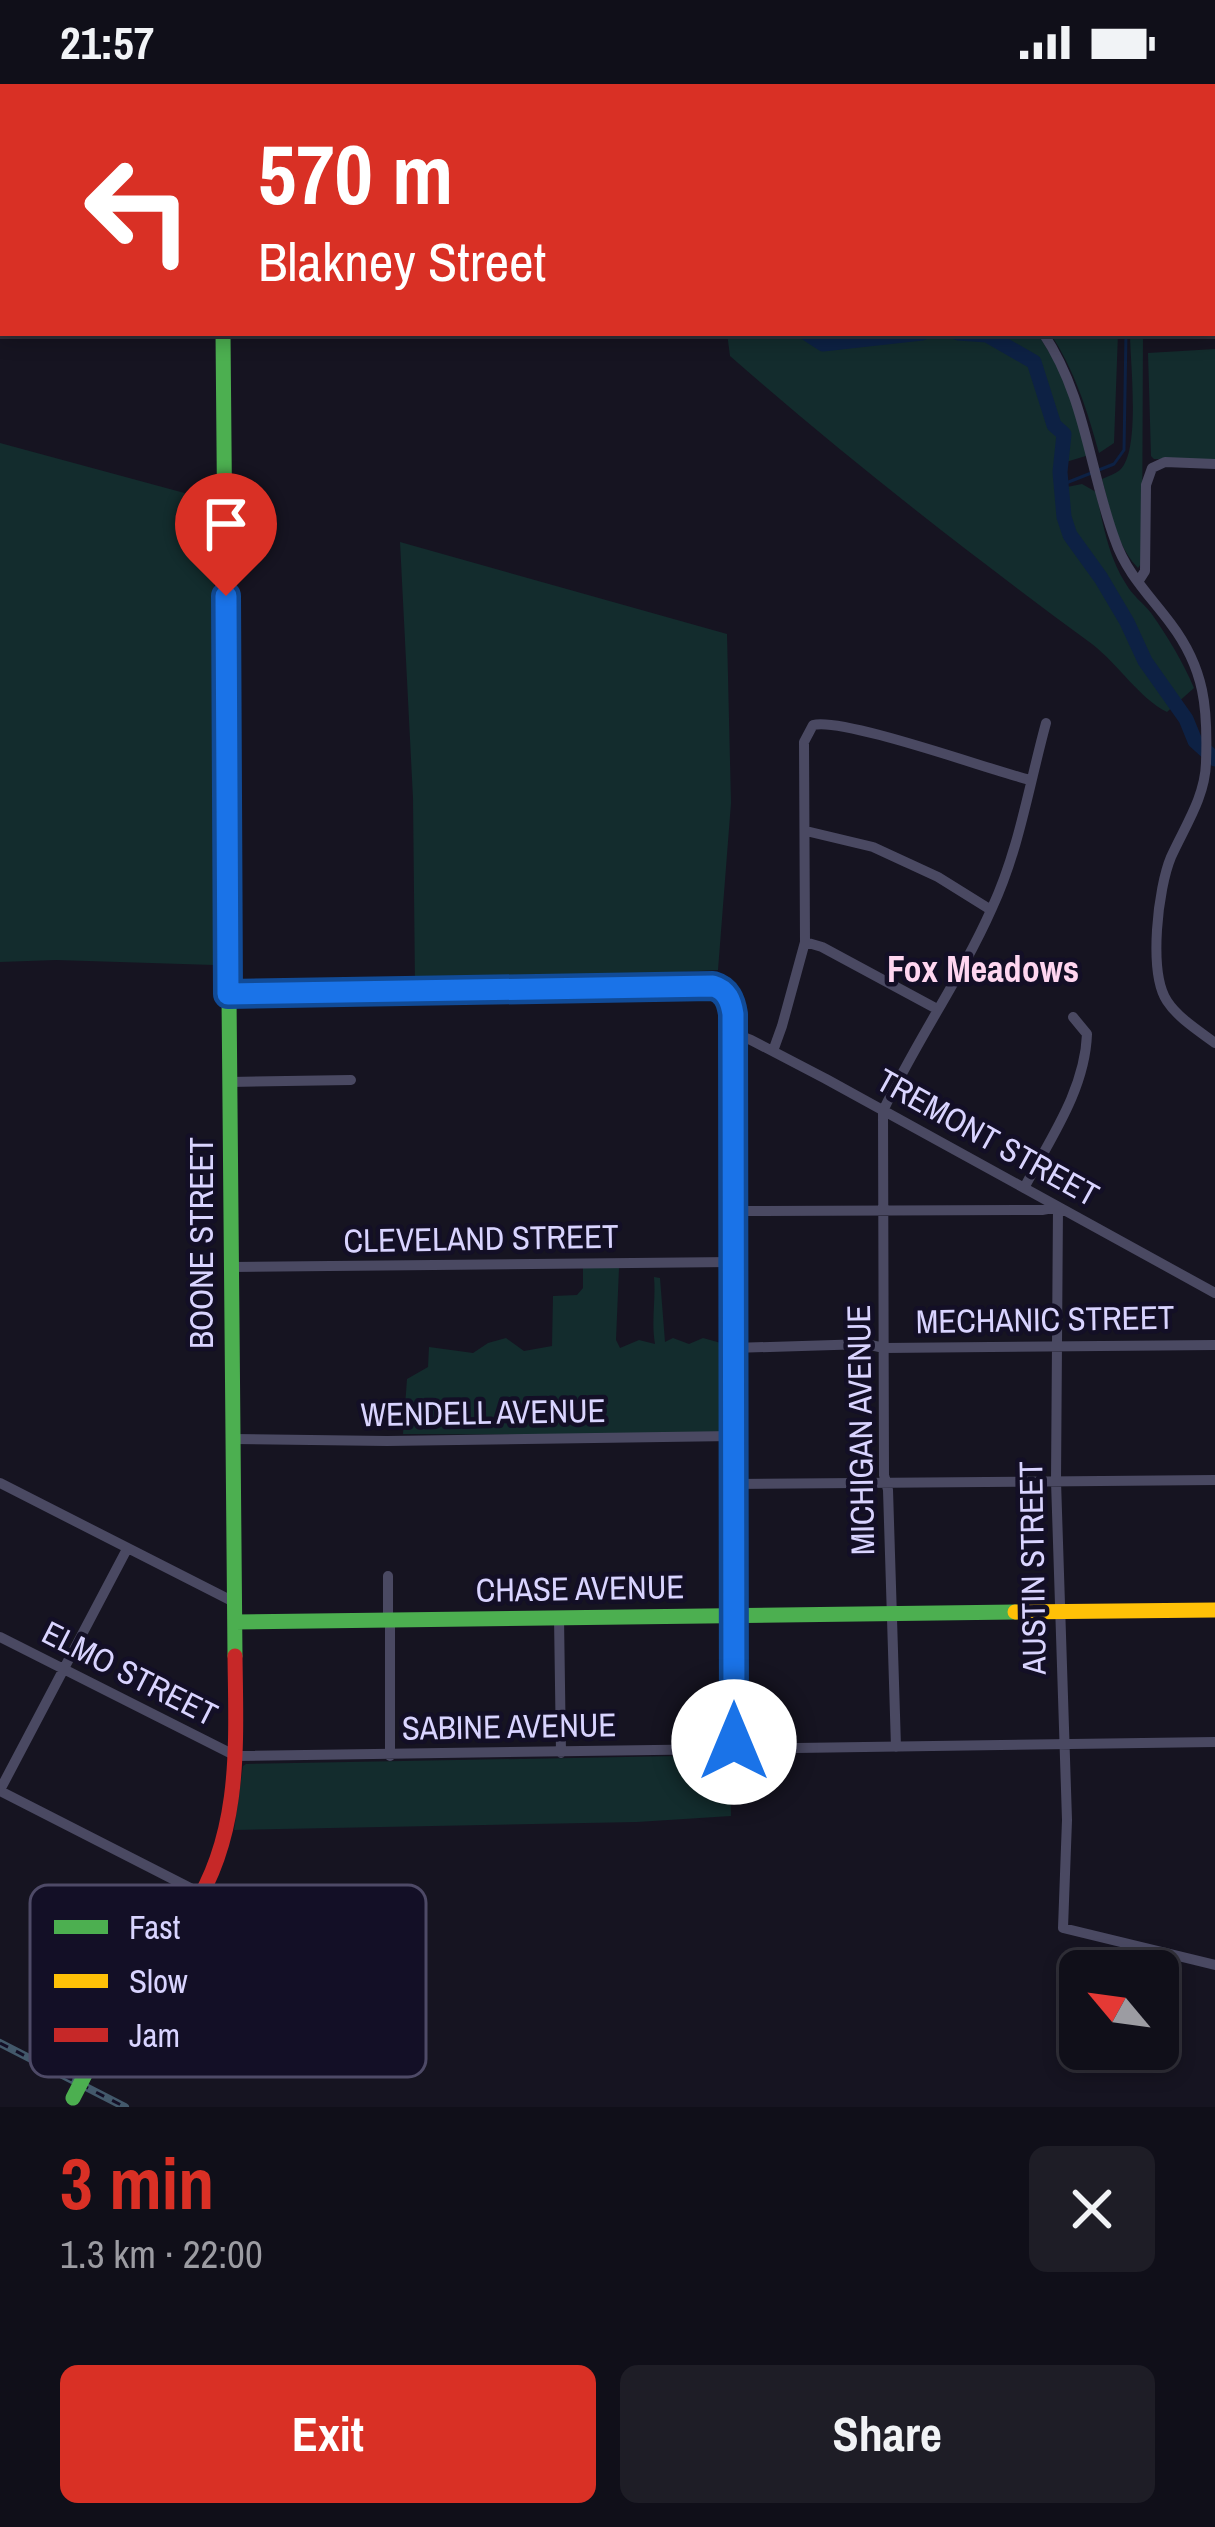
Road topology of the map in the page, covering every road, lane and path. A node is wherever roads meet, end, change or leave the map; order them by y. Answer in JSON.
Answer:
{"nodes":[{"id":1,"x":224,"y":336,"type":"edge"},
{"id":2,"x":1045,"y":336,"type":"edge"},
{"id":3,"x":1215,"y":464,"type":"edge"},
{"id":4,"x":1138,"y":582,"type":"junction"},
{"id":5,"x":1046,"y":723,"type":"dead end"},
{"id":6,"x":1030,"y":780,"type":"junction"},
{"id":7,"x":806,"y":831,"type":"junction"},
{"id":8,"x":992,"y":910,"type":"junction"},
{"id":9,"x":805,"y":941,"type":"junction"},
{"id":10,"x":228,"y":994,"type":"junction"},
{"id":11,"x":937,"y":1009,"type":"junction"},
{"id":12,"x":1073,"y":1017,"type":"dead end"},
{"id":13,"x":733,"y":1033,"type":"junction"},
{"id":14,"x":1215,"y":1043,"type":"edge"},
{"id":15,"x":773,"y":1051,"type":"junction"},
{"id":16,"x":351,"y":1080,"type":"dead end"},
{"id":17,"x":230,"y":1082,"type":"junction"},
{"id":18,"x":883,"y":1111,"type":"junction"},
{"id":19,"x":1024,"y":1188,"type":"junction"},
{"id":20,"x":1058,"y":1207,"type":"junction"},
{"id":21,"x":732,"y":1211,"type":"junction"},
{"id":22,"x":884,"y":1211,"type":"junction"},
{"id":23,"x":732,"y":1262,"type":"junction"},
{"id":24,"x":231,"y":1267,"type":"junction"},
{"id":25,"x":1215,"y":1293,"type":"edge"},
{"id":26,"x":1055,"y":1345,"type":"junction"},
{"id":27,"x":1215,"y":1345,"type":"edge"},
{"id":28,"x":733,"y":1348,"type":"junction"},
{"id":29,"x":884,"y":1348,"type":"junction"},
{"id":30,"x":733,"y":1436,"type":"junction"},
{"id":31,"x":233,"y":1439,"type":"junction"},
{"id":32,"x":1215,"y":1480,"type":"edge"},
{"id":33,"x":1055,"y":1481,"type":"junction"},
{"id":34,"x":886,"y":1482,"type":"junction"},
{"id":35,"x":0,"y":1483,"type":"edge"},
{"id":36,"x":733,"y":1484,"type":"junction"},
{"id":37,"x":127,"y":1549,"type":"junction"},
{"id":38,"x":388,"y":1576,"type":"dead end"},
{"id":39,"x":234,"y":1602,"type":"junction"},
{"id":40,"x":1215,"y":1610,"type":"edge"},
{"id":41,"x":1058,"y":1611,"type":"junction"},
{"id":42,"x":891,"y":1615,"type":"junction"},
{"id":43,"x":560,"y":1617,"type":"junction"},
{"id":44,"x":734,"y":1617,"type":"junction"},
{"id":45,"x":389,"y":1620,"type":"junction"},
{"id":46,"x":235,"y":1622,"type":"junction"},
{"id":47,"x":0,"y":1636,"type":"edge"},
{"id":48,"x":64,"y":1670,"type":"junction"},
{"id":49,"x":1215,"y":1742,"type":"edge"},
{"id":50,"x":1063,"y":1745,"type":"junction"},
{"id":51,"x":896,"y":1748,"type":"junction"},
{"id":52,"x":734,"y":1750,"type":"junction"},
{"id":53,"x":561,"y":1753,"type":"junction"},
{"id":54,"x":236,"y":1756,"type":"junction"},
{"id":55,"x":391,"y":1756,"type":"junction"},
{"id":56,"x":0,"y":1790,"type":"edge"},
{"id":57,"x":185,"y":1885,"type":"edge"},
{"id":58,"x":206,"y":1885,"type":"edge"},
{"id":59,"x":1215,"y":1965,"type":"edge"}],
"edges":[{"from":1,"to":10,"type":"street","name":"BOONE STREET"},
{"from":2,"to":4,"type":"street"},
{"from":3,"to":4,"type":"street"},
{"from":4,"to":14,"type":"street"},
{"from":5,"to":6,"type":"street"},
{"from":6,"to":7,"type":"street"},
{"from":6,"to":8,"type":"street"},
{"from":7,"to":8,"type":"street"},
{"from":7,"to":9,"type":"street"},
{"from":8,"to":11,"type":"street"},
{"from":9,"to":11,"type":"street"},
{"from":9,"to":15,"type":"street"},
{"from":10,"to":13,"type":"street"},
{"from":10,"to":17,"type":"street","name":"BOONE STREET"},
{"from":11,"to":18,"type":"street"},
{"from":12,"to":19,"type":"street"},
{"from":13,"to":15,"type":"street","name":"TREMONT STREET"},
{"from":13,"to":21,"type":"street"},
{"from":15,"to":18,"type":"street","name":"TREMONT STREET"},
{"from":16,"to":17,"type":"street"},
{"from":17,"to":24,"type":"street","name":"BOONE STREET"},
{"from":18,"to":19,"type":"street","name":"TREMONT STREET"},
{"from":18,"to":22,"type":"street","name":"MICHIGAN AVENUE"},
{"from":19,"to":20,"type":"street","name":"TREMONT STREET"},
{"from":20,"to":22,"type":"street"},
{"from":20,"to":25,"type":"street","name":"TREMONT STREET"},
{"from":20,"to":26,"type":"street","name":"AUSTIN STREET"},
{"from":21,"to":22,"type":"street"},
{"from":21,"to":23,"type":"street"},
{"from":22,"to":29,"type":"street","name":"MICHIGAN AVENUE"},
{"from":23,"to":24,"type":"street","name":"CLEVELAND STREET"},
{"from":23,"to":28,"type":"street"},
{"from":24,"to":31,"type":"street","name":"BOONE STREET"},
{"from":26,"to":27,"type":"street","name":"MECHANIC STREET"},
{"from":26,"to":29,"type":"street","name":"MECHANIC STREET"},
{"from":26,"to":33,"type":"street","name":"AUSTIN STREET"},
{"from":28,"to":29,"type":"street","name":"MECHANIC STREET"},
{"from":28,"to":30,"type":"street"},
{"from":29,"to":34,"type":"street","name":"MICHIGAN AVENUE"},
{"from":30,"to":31,"type":"street","name":"WENDELL AVENUE"},
{"from":30,"to":36,"type":"street"},
{"from":31,"to":39,"type":"street","name":"BOONE STREET"},
{"from":32,"to":33,"type":"street"},
{"from":33,"to":34,"type":"street"},
{"from":33,"to":41,"type":"street","name":"AUSTIN STREET"},
{"from":34,"to":36,"type":"street"},
{"from":34,"to":42,"type":"street","name":"MICHIGAN AVENUE"},
{"from":35,"to":37,"type":"street"},
{"from":36,"to":44,"type":"street"},
{"from":37,"to":39,"type":"street"},
{"from":37,"to":48,"type":"street"},
{"from":38,"to":45,"type":"street"},
{"from":39,"to":46,"type":"street","name":"BOONE STREET"},
{"from":40,"to":41,"type":"street","name":"CHASE AVENUE"},
{"from":41,"to":42,"type":"street","name":"CHASE AVENUE"},
{"from":41,"to":50,"type":"street","name":"AUSTIN STREET"},
{"from":42,"to":44,"type":"street","name":"CHASE AVENUE"},
{"from":42,"to":51,"type":"street","name":"MICHIGAN AVENUE"},
{"from":43,"to":44,"type":"street","name":"CHASE AVENUE"},
{"from":43,"to":45,"type":"street","name":"CHASE AVENUE"},
{"from":43,"to":53,"type":"street"},
{"from":44,"to":52,"type":"street"},
{"from":45,"to":46,"type":"street","name":"CHASE AVENUE"},
{"from":45,"to":55,"type":"street"},
{"from":46,"to":54,"type":"street","name":"BOONE STREET"},
{"from":47,"to":48,"type":"street","name":"ELMO STREET"},
{"from":48,"to":54,"type":"street","name":"ELMO STREET"},
{"from":48,"to":56,"type":"street"},
{"from":49,"to":50,"type":"street","name":"SABINE AVENUE"},
{"from":50,"to":51,"type":"street","name":"SABINE AVENUE"},
{"from":50,"to":59,"type":"street","name":"AUSTIN STREET"},
{"from":51,"to":52,"type":"street","name":"SABINE AVENUE"},
{"from":52,"to":53,"type":"street","name":"SABINE AVENUE"},
{"from":53,"to":55,"type":"street","name":"SABINE AVENUE"},
{"from":54,"to":55,"type":"street","name":"SABINE AVENUE"},
{"from":54,"to":58,"type":"street","name":"BOONE STREET"},
{"from":56,"to":57,"type":"street"}]}
